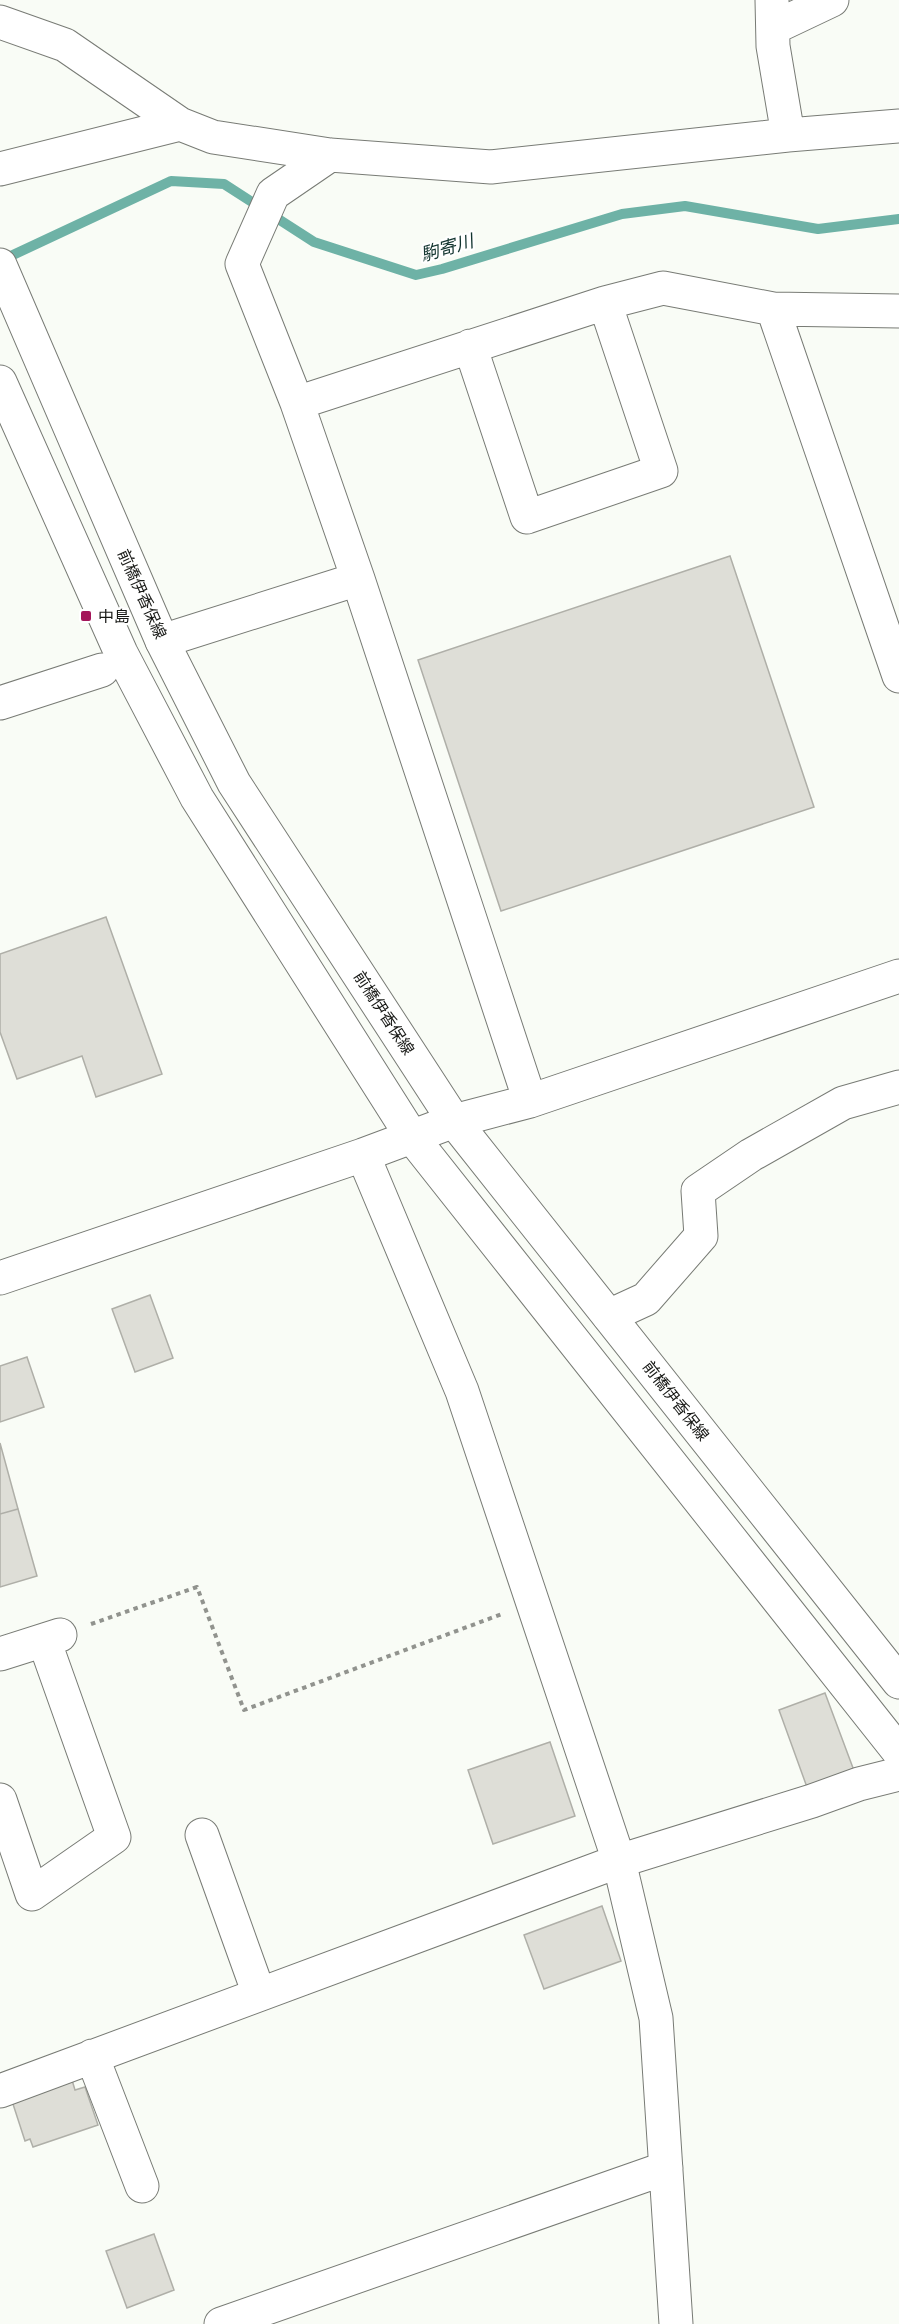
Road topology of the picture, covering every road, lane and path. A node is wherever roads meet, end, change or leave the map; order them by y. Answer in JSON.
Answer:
{"nodes":[{"id":1,"x":832,"y":0,"type":"edge"},
{"id":2,"x":772,"y":14,"type":"edge"},
{"id":3,"x":0,"y":22,"type":"edge"},
{"id":4,"x":180,"y":124,"type":"junction"},
{"id":5,"x":899,"y":126,"type":"edge"},
{"id":6,"x":788,"y":135,"type":"junction"},
{"id":7,"x":330,"y":155,"type":"junction"},
{"id":8,"x":0,"y":169,"type":"edge"},
{"id":9,"x":6,"y":278,"type":"edge"},
{"id":10,"x":605,"y":303,"type":"junction"},
{"id":11,"x":773,"y":309,"type":"junction"},
{"id":12,"x":899,"y":312,"type":"edge"},
{"id":13,"x":470,"y":346,"type":"junction"},
{"id":14,"x":0,"y":382,"type":"edge"},
{"id":15,"x":297,"y":403,"type":"junction"},
{"id":16,"x":358,"y":579,"type":"junction"},
{"id":17,"x":162,"y":641,"type":"junction"},
{"id":18,"x":102,"y":670,"type":"dead end"},
{"id":19,"x":899,"y":676,"type":"edge"},
{"id":20,"x":0,"y":703,"type":"edge"},
{"id":21,"x":899,"y":976,"type":"edge"},
{"id":22,"x":899,"y":1087,"type":"edge"},
{"id":23,"x":530,"y":1101,"type":"junction"},
{"id":24,"x":454,"y":1121,"type":"junction"},
{"id":25,"x":412,"y":1137,"type":"junction"},
{"id":26,"x":363,"y":1155,"type":"junction"},
{"id":27,"x":0,"y":1278,"type":"edge"},
{"id":28,"x":609,"y":1316,"type":"junction"},
{"id":29,"x":533,"y":1602,"type":"junction"},
{"id":30,"x":52,"y":1637,"type":"junction"},
{"id":31,"x":0,"y":1654,"type":"edge"},
{"id":32,"x":899,"y":1682,"type":"edge"},
{"id":33,"x":899,"y":1752,"type":"edge"},
{"id":34,"x":899,"y":1774,"type":"edge"},
{"id":35,"x":0,"y":1800,"type":"edge"},
{"id":36,"x":202,"y":1835,"type":"dead end"},
{"id":37,"x":619,"y":1861,"type":"junction"},
{"id":38,"x":259,"y":1995,"type":"junction"},
{"id":39,"x":92,"y":2056,"type":"junction"},
{"id":40,"x":0,"y":2091,"type":"edge"},
{"id":41,"x":666,"y":2168,"type":"junction"},
{"id":42,"x":142,"y":2186,"type":"dead end"},
{"id":43,"x":224,"y":2324,"type":"edge"},
{"id":44,"x":676,"y":2324,"type":"edge"}],
"edges":[{"from":1,"to":2,"type":"street"},
{"from":2,"to":6,"type":"street"},
{"from":3,"to":4,"type":"street"},
{"from":4,"to":7,"type":"street"},
{"from":4,"to":8,"type":"street"},
{"from":5,"to":6,"type":"street"},
{"from":6,"to":7,"type":"street"},
{"from":7,"to":15,"type":"street"},
{"from":9,"to":17,"type":"street","name":"前橋伊香保線"},
{"from":10,"to":11,"type":"street"},
{"from":10,"to":13,"type":"street"},
{"from":10,"to":13,"type":"street"},
{"from":11,"to":12,"type":"street"},
{"from":11,"to":19,"type":"street"},
{"from":13,"to":15,"type":"street"},
{"from":14,"to":25,"type":"street"},
{"from":15,"to":16,"type":"street"},
{"from":16,"to":17,"type":"street"},
{"from":16,"to":23,"type":"street"},
{"from":17,"to":24,"type":"street","name":"前橋伊香保線"},
{"from":18,"to":20,"type":"street"},
{"from":21,"to":23,"type":"street"},
{"from":22,"to":28,"type":"street"},
{"from":23,"to":24,"type":"street"},
{"from":24,"to":25,"type":"street"},
{"from":24,"to":28,"type":"street","name":"前橋伊香保線"},
{"from":25,"to":26,"type":"street"},
{"from":25,"to":33,"type":"street"},
{"from":26,"to":27,"type":"street"},
{"from":26,"to":29,"type":"street"},
{"from":28,"to":32,"type":"street","name":"前橋伊香保線"},
{"from":29,"to":30,"type":"path"},
{"from":29,"to":37,"type":"street"},
{"from":30,"to":31,"type":"street"},
{"from":30,"to":35,"type":"street"},
{"from":34,"to":37,"type":"street"},
{"from":36,"to":38,"type":"street"},
{"from":37,"to":38,"type":"street"},
{"from":37,"to":41,"type":"street"},
{"from":38,"to":39,"type":"street"},
{"from":39,"to":40,"type":"street"},
{"from":39,"to":42,"type":"street"},
{"from":41,"to":43,"type":"street"},
{"from":41,"to":44,"type":"street"}]}
